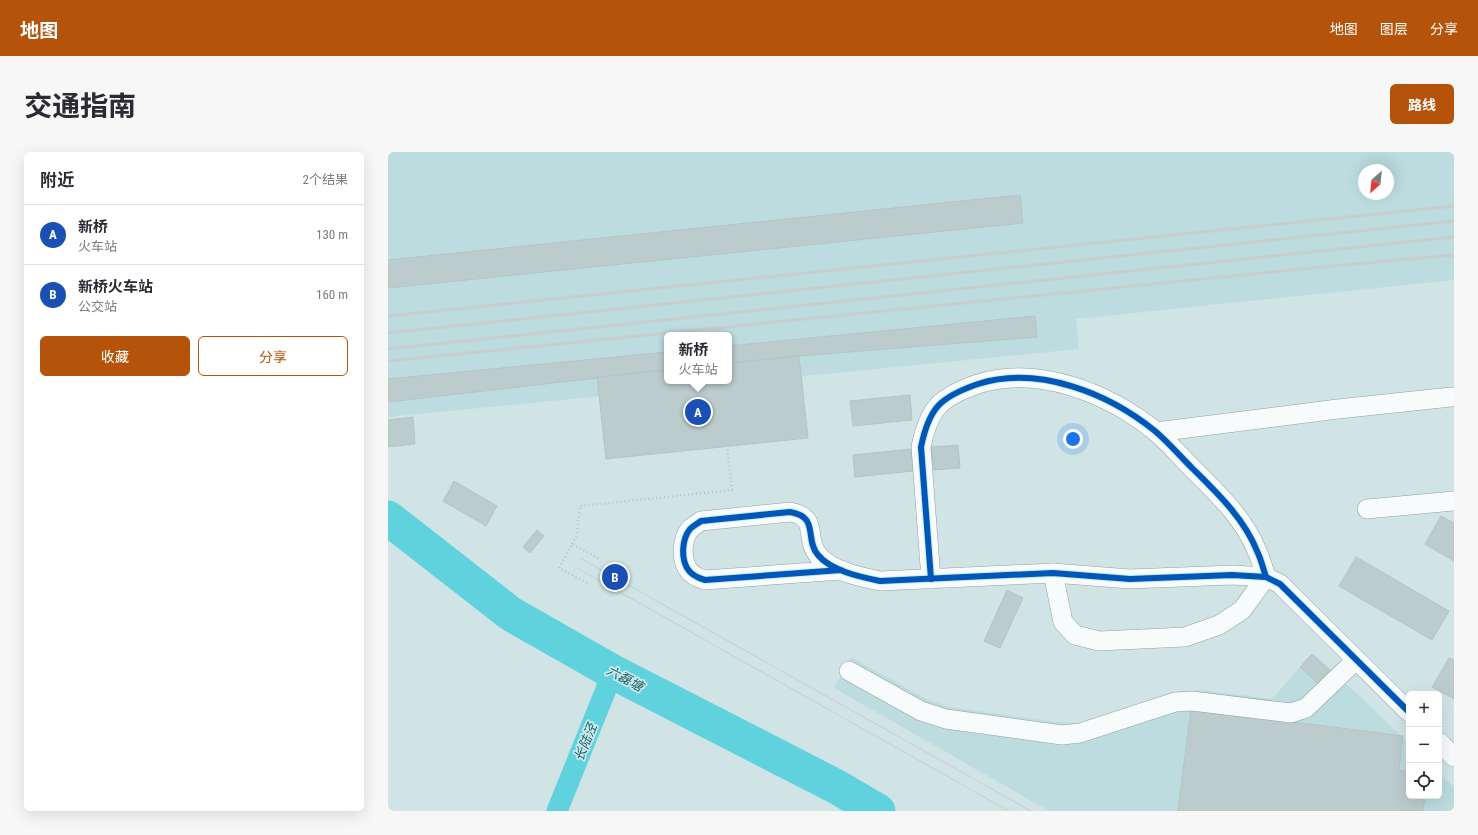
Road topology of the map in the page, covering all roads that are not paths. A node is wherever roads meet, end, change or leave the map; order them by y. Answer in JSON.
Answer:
{"nodes":[{"id":1,"x":1451,"y":397,"type":"dead end"},
{"id":2,"x":1156,"y":432,"type":"junction"},
{"id":3,"x":1454,"y":501,"type":"edge"},
{"id":4,"x":1367,"y":509,"type":"dead end"},
{"id":5,"x":841,"y":570,"type":"junction"},
{"id":6,"x":1053,"y":573,"type":"junction"},
{"id":7,"x":1266,"y":576,"type":"junction"},
{"id":8,"x":931,"y":579,"type":"junction"},
{"id":9,"x":1356,"y":660,"type":"junction"},
{"id":10,"x":849,"y":671,"type":"dead end"},
{"id":11,"x":1406,"y":709,"type":"edge"},
{"id":12,"x":1442,"y":745,"type":"edge"},
{"id":13,"x":1454,"y":757,"type":"edge"}],
"edges":[{"from":1,"to":2,"type":"street"},
{"from":2,"to":7,"type":"street"},
{"from":2,"to":8,"type":"street"},
{"from":3,"to":4,"type":"street"},
{"from":5,"to":5,"type":"street"},
{"from":5,"to":8,"type":"street"},
{"from":6,"to":7,"type":"street"},
{"from":6,"to":7,"type":"street"},
{"from":6,"to":8,"type":"street"},
{"from":7,"to":9,"type":"street"},
{"from":9,"to":10,"type":"street"},
{"from":9,"to":11,"type":"street"},
{"from":12,"to":13,"type":"street"}]}
